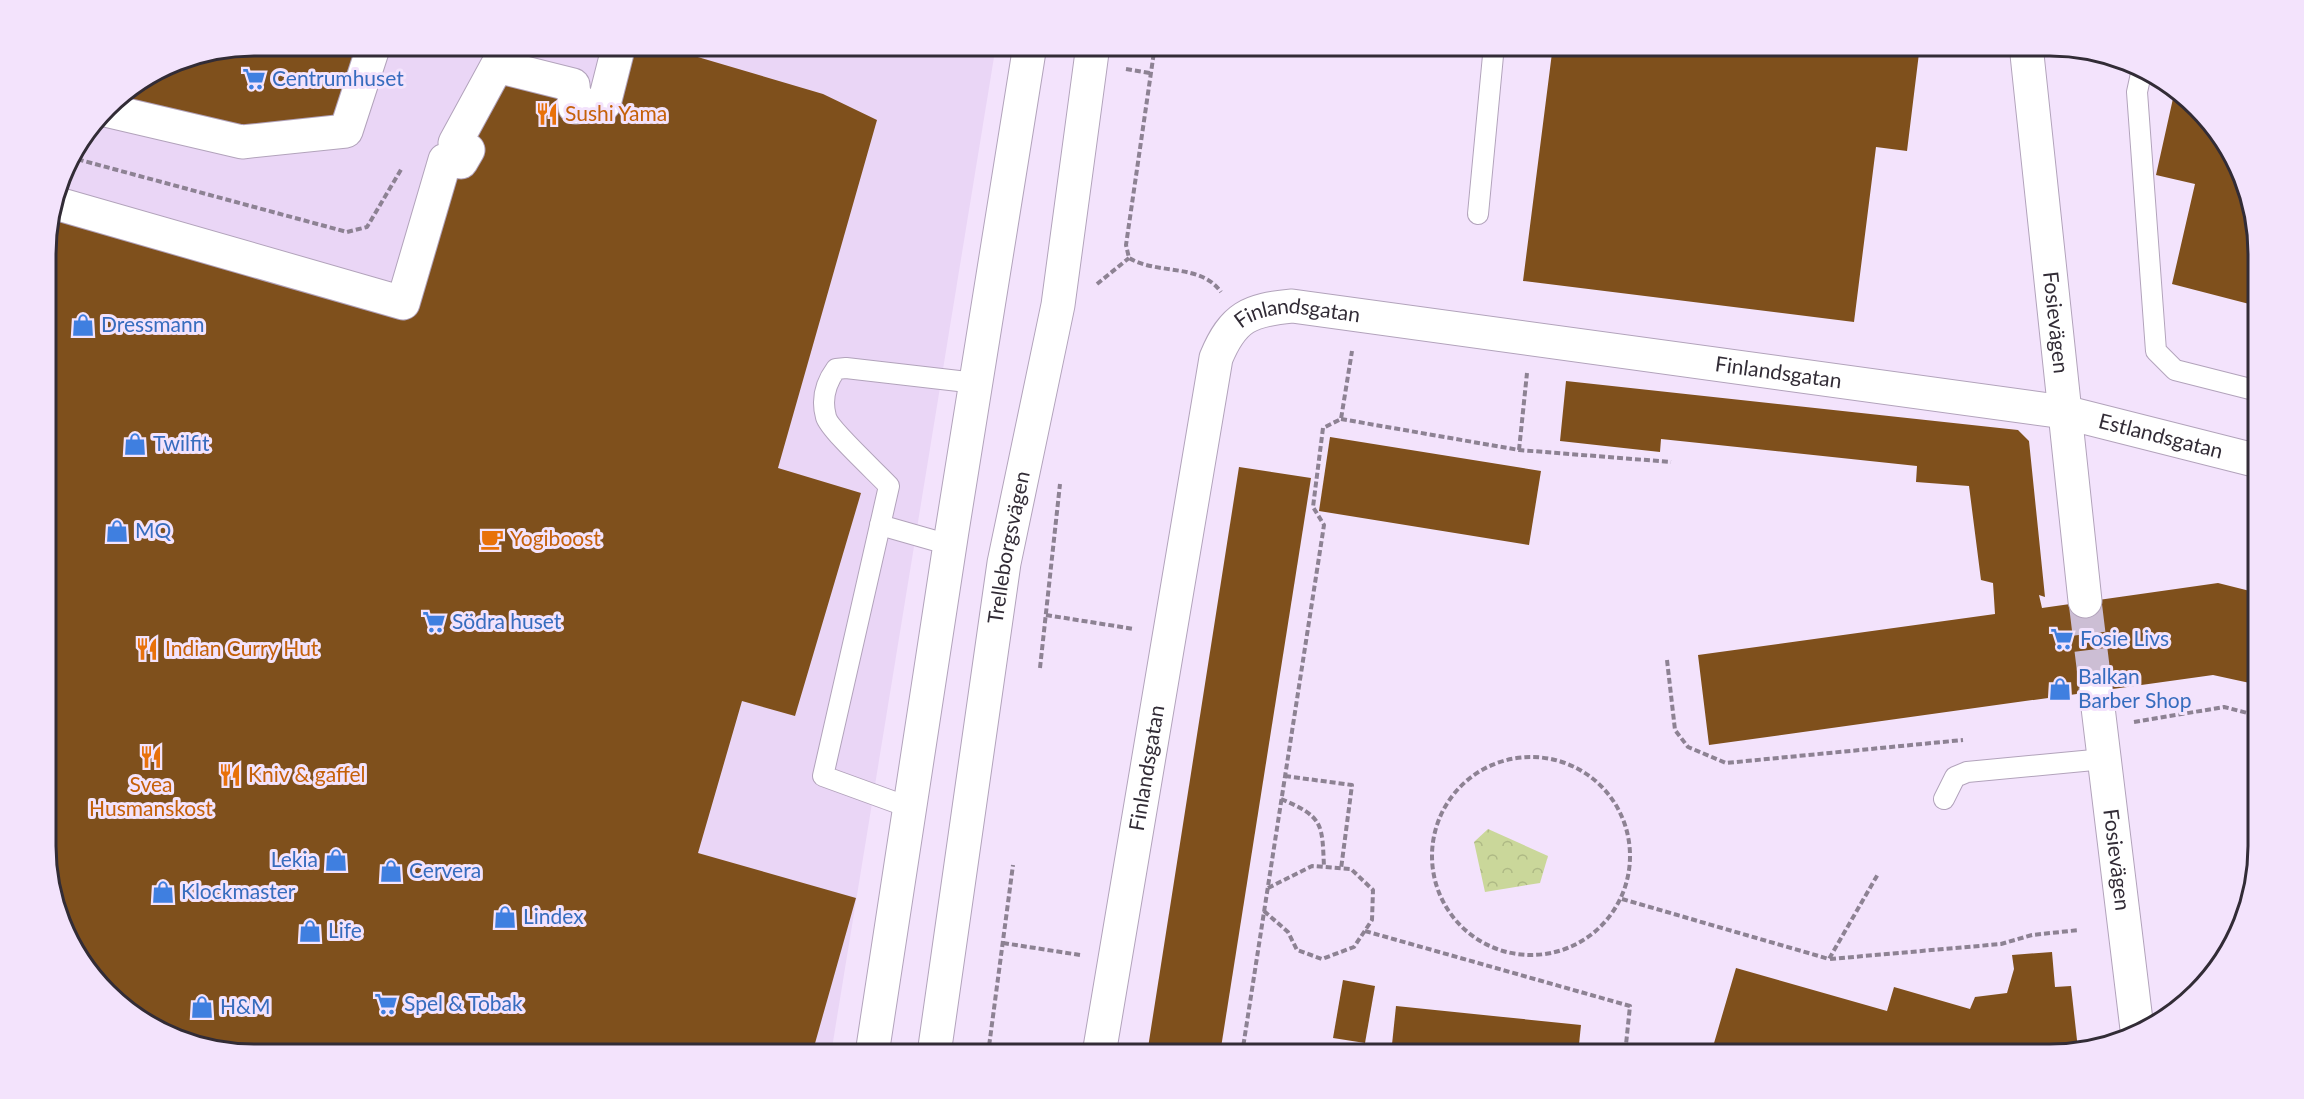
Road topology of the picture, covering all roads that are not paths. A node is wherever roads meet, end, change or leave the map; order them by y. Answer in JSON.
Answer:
{"nodes":[{"id":1,"x":370,"y":56,"type":"edge"},
{"id":2,"x":616,"y":56,"type":"edge"},
{"id":3,"x":1028,"y":56,"type":"edge"},
{"id":4,"x":1092,"y":56,"type":"edge"},
{"id":5,"x":1493,"y":56,"type":"edge"},
{"id":6,"x":2027,"y":56,"type":"edge"},
{"id":7,"x":2140,"y":77,"type":"edge"},
{"id":8,"x":114,"y":112,"type":"edge"},
{"id":9,"x":61,"y":205,"type":"edge"},
{"id":10,"x":1478,"y":214,"type":"dead end"},
{"id":11,"x":976,"y":383,"type":"junction"},
{"id":12,"x":2248,"y":388,"type":"edge"},
{"id":13,"x":2064,"y":412,"type":"junction"},
{"id":14,"x":2248,"y":458,"type":"edge"},
{"id":15,"x":880,"y":525,"type":"junction"},
{"id":16,"x":950,"y":545,"type":"junction"},
{"id":17,"x":2085,"y":601,"type":"tunnel mouth"},
{"id":18,"x":2096,"y":691,"type":"tunnel mouth"},
{"id":19,"x":2102,"y":743,"type":"junction"},
{"id":20,"x":1944,"y":799,"type":"dead end"},
{"id":21,"x":911,"y":808,"type":"junction"},
{"id":22,"x":2136,"y":1024,"type":"edge"},
{"id":23,"x":874,"y":1044,"type":"edge"},
{"id":24,"x":935,"y":1044,"type":"edge"},
{"id":25,"x":1102,"y":1044,"type":"edge"}],
"edges":[{"from":1,"to":8,"type":"street"},
{"from":2,"to":9,"type":"street"},
{"from":3,"to":11,"type":"street"},
{"from":4,"to":24,"type":"street","name":"Trelleborgsvägen"},
{"from":5,"to":10,"type":"lane"},
{"from":6,"to":13,"type":"street","name":"Fosievägen"},
{"from":7,"to":12,"type":"lane"},
{"from":11,"to":15,"type":"lane"},
{"from":11,"to":16,"type":"street"},
{"from":13,"to":14,"type":"street","name":"Estlandsgatan"},
{"from":13,"to":17,"type":"street","name":"Fosievägen"},
{"from":13,"to":25,"type":"street","name":"Finlandsgatan"},
{"from":15,"to":16,"type":"lane"},
{"from":15,"to":21,"type":"lane"},
{"from":16,"to":21,"type":"street"},
{"from":18,"to":19,"type":"street","name":"Fosievägen"},
{"from":19,"to":20,"type":"lane"},
{"from":19,"to":22,"type":"street","name":"Fosievägen"},
{"from":21,"to":23,"type":"street"}]}
